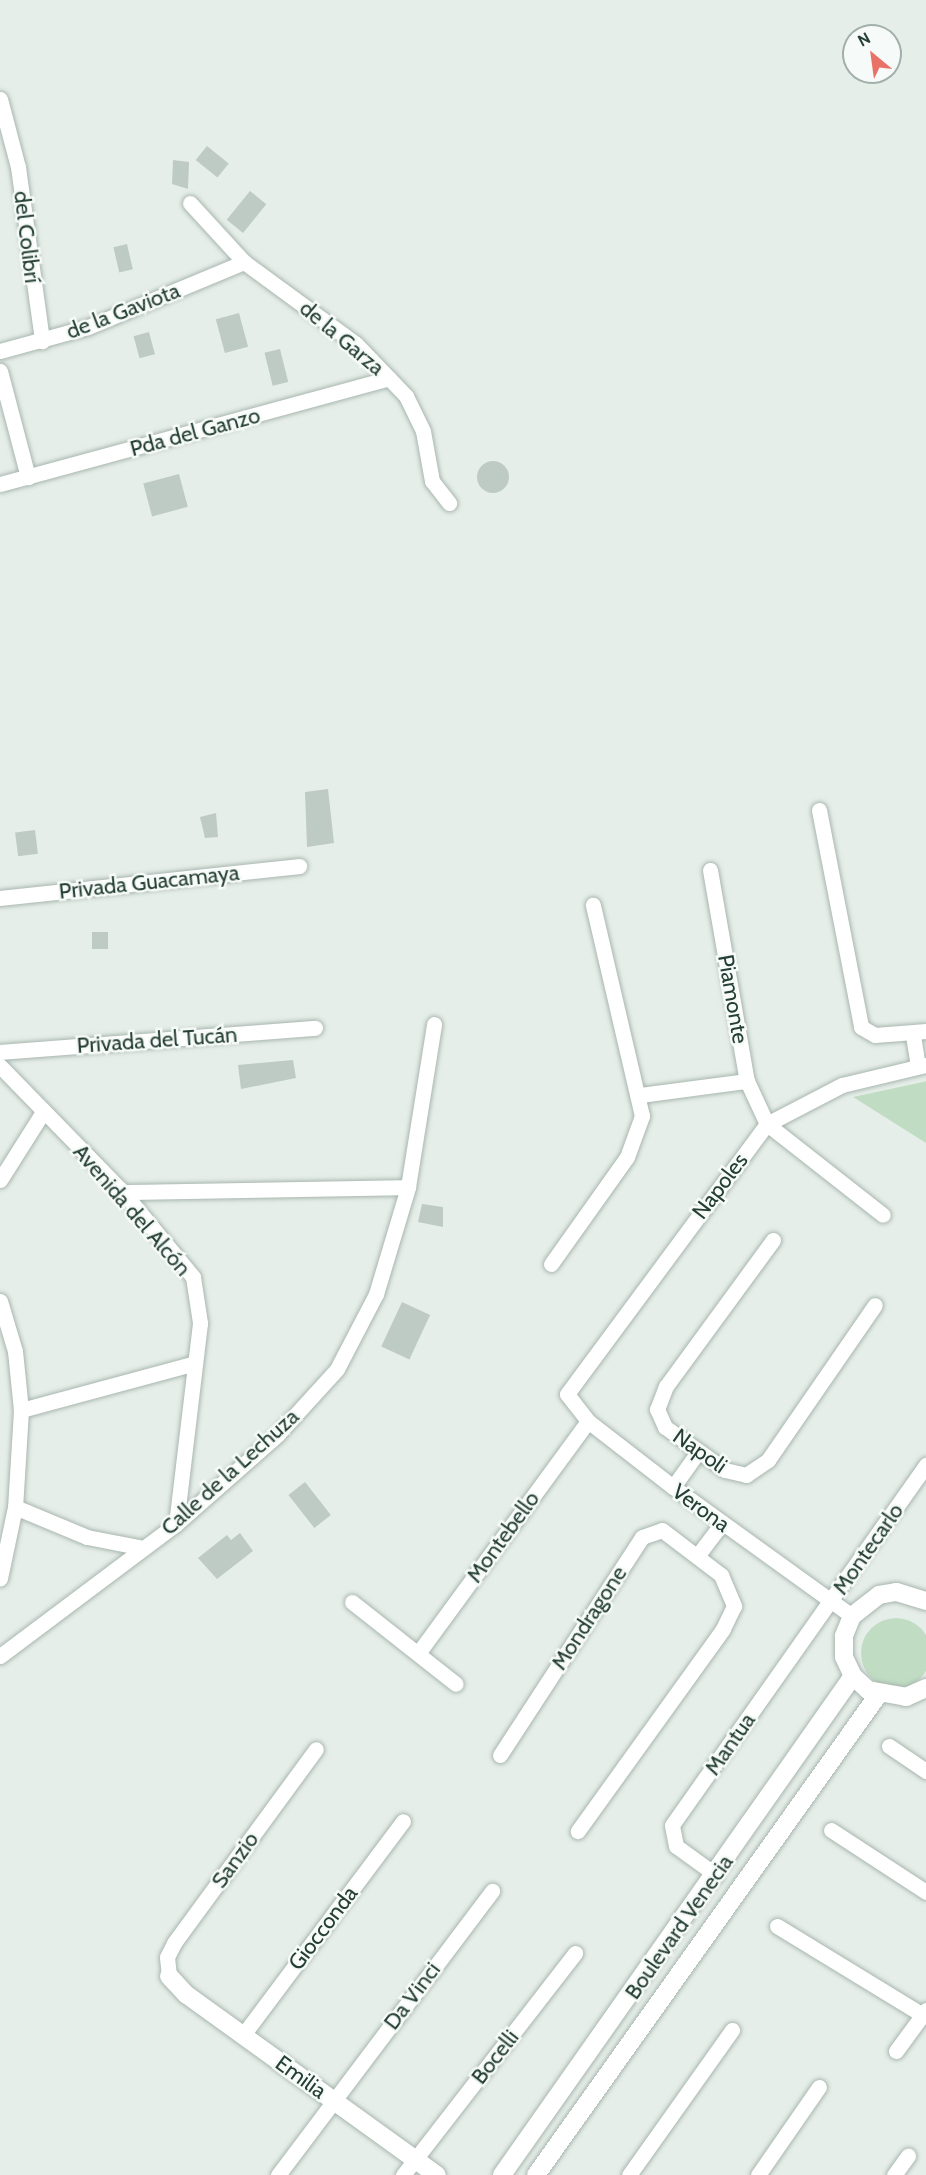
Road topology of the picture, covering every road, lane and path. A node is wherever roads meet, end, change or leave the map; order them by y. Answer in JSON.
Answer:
{"nodes":[{"id":1,"x":0,"y":99,"type":"edge"},
{"id":2,"x":190,"y":203,"type":"dead end"},
{"id":3,"x":244,"y":262,"type":"junction"},
{"id":4,"x":42,"y":341,"type":"junction"},
{"id":5,"x":0,"y":351,"type":"edge"},
{"id":6,"x":0,"y":371,"type":"edge"},
{"id":7,"x":389,"y":378,"type":"junction"},
{"id":8,"x":28,"y":477,"type":"junction"},
{"id":9,"x":0,"y":484,"type":"edge"},
{"id":10,"x":448,"y":503,"type":"dead end"},
{"id":11,"x":819,"y":810,"type":"dead end"},
{"id":12,"x":299,"y":866,"type":"dead end"},
{"id":13,"x":710,"y":870,"type":"dead end"},
{"id":14,"x":0,"y":898,"type":"edge"},
{"id":15,"x":593,"y":905,"type":"dead end"},
{"id":16,"x":434,"y":1024,"type":"dead end"},
{"id":17,"x":315,"y":1028,"type":"dead end"},
{"id":18,"x":920,"y":1033,"type":"edge"},
{"id":19,"x":0,"y":1052,"type":"edge"},
{"id":20,"x":922,"y":1065,"type":"edge"},
{"id":21,"x":0,"y":1066,"type":"edge"},
{"id":22,"x":747,"y":1082,"type":"junction"},
{"id":23,"x":640,"y":1095,"type":"junction"},
{"id":24,"x":44,"y":1112,"type":"junction"},
{"id":25,"x":767,"y":1124,"type":"junction"},
{"id":26,"x":0,"y":1180,"type":"edge"},
{"id":27,"x":408,"y":1187,"type":"junction"},
{"id":28,"x":123,"y":1192,"type":"junction"},
{"id":29,"x":883,"y":1215,"type":"dead end"},
{"id":30,"x":773,"y":1240,"type":"dead end"},
{"id":31,"x":551,"y":1264,"type":"dead end"},
{"id":32,"x":0,"y":1301,"type":"edge"},
{"id":33,"x":875,"y":1305,"type":"dead end"},
{"id":34,"x":195,"y":1363,"type":"junction"},
{"id":35,"x":570,"y":1385,"type":"joint"},
{"id":36,"x":21,"y":1410,"type":"junction"},
{"id":37,"x":588,"y":1421,"type":"junction"},
{"id":38,"x":698,"y":1452,"type":"junction"},
{"id":39,"x":926,"y":1465,"type":"edge"},
{"id":40,"x":673,"y":1487,"type":"junction"},
{"id":41,"x":15,"y":1507,"type":"junction"},
{"id":42,"x":722,"y":1523,"type":"junction"},
{"id":43,"x":176,"y":1524,"type":"junction"},
{"id":44,"x":143,"y":1548,"type":"junction"},
{"id":45,"x":698,"y":1556,"type":"junction"},
{"id":46,"x":0,"y":1578,"type":"edge"},
{"id":47,"x":926,"y":1601,"type":"edge"},
{"id":48,"x":352,"y":1602,"type":"dead end"},
{"id":49,"x":830,"y":1603,"type":"junction"},
{"id":50,"x":852,"y":1616,"type":"junction"},
{"id":51,"x":418,"y":1652,"type":"junction"},
{"id":52,"x":0,"y":1656,"type":"edge"},
{"id":53,"x":853,"y":1676,"type":"junction"},
{"id":54,"x":456,"y":1684,"type":"dead end"},
{"id":55,"x":926,"y":1688,"type":"edge"},
{"id":56,"x":878,"y":1695,"type":"junction"},
{"id":57,"x":889,"y":1746,"type":"dead end"},
{"id":58,"x":316,"y":1749,"type":"dead end"},
{"id":59,"x":500,"y":1755,"type":"dead end"},
{"id":60,"x":926,"y":1771,"type":"edge"},
{"id":61,"x":403,"y":1821,"type":"dead end"},
{"id":62,"x":831,"y":1830,"type":"dead end"},
{"id":63,"x":578,"y":1831,"type":"dead end"},
{"id":64,"x":716,"y":1875,"type":"junction"},
{"id":65,"x":492,"y":1891,"type":"dead end"},
{"id":66,"x":926,"y":1892,"type":"edge"},
{"id":67,"x":777,"y":1926,"type":"dead end"},
{"id":68,"x":575,"y":1953,"type":"dead end"},
{"id":69,"x":169,"y":1976,"type":"joint"},
{"id":70,"x":925,"y":2012,"type":"edge"},
{"id":71,"x":732,"y":2030,"type":"dead end"},
{"id":72,"x":243,"y":2035,"type":"junction"},
{"id":73,"x":896,"y":2051,"type":"dead end"},
{"id":74,"x":819,"y":2087,"type":"dead end"},
{"id":75,"x":333,"y":2101,"type":"junction"},
{"id":76,"x":908,"y":2156,"type":"dead end"},
{"id":77,"x":415,"y":2160,"type":"junction"},
{"id":78,"x":278,"y":2175,"type":"edge"},
{"id":79,"x":403,"y":2175,"type":"edge"},
{"id":80,"x":437,"y":2175,"type":"edge"},
{"id":81,"x":502,"y":2175,"type":"edge"},
{"id":82,"x":536,"y":2175,"type":"edge"},
{"id":83,"x":629,"y":2175,"type":"edge"},
{"id":84,"x":758,"y":2175,"type":"edge"},
{"id":85,"x":894,"y":2175,"type":"edge"}],
"edges":[{"from":1,"to":4,"type":"street","name":"del Colibrí"},
{"from":2,"to":3,"type":"street","name":"de la Garza"},
{"from":3,"to":4,"type":"street","name":"de la Gaviota"},
{"from":3,"to":7,"type":"street","name":"de la Garza"},
{"from":4,"to":5,"type":"street","name":"de la Gaviota"},
{"from":6,"to":8,"type":"street"},
{"from":7,"to":8,"type":"street","name":"Pda del Ganzo"},
{"from":7,"to":10,"type":"street","name":"de la Garza"},
{"from":8,"to":9,"type":"street","name":"Pda del Ganzo"},
{"from":11,"to":18,"type":"street"},
{"from":12,"to":14,"type":"street","name":"Privada Guacamaya"},
{"from":13,"to":22,"type":"street","name":"Piamonte"},
{"from":15,"to":23,"type":"street"},
{"from":16,"to":27,"type":"street","name":"Calle de la Lechuza"},
{"from":17,"to":19,"type":"street","name":"Privada del Tucán"},
{"from":18,"to":20,"type":"street"},
{"from":20,"to":25,"type":"street","name":"Napoles"},
{"from":21,"to":24,"type":"street","name":"Avenida del Alcón"},
{"from":22,"to":23,"type":"street"},
{"from":22,"to":25,"type":"street","name":"Piamonte"},
{"from":23,"to":31,"type":"street"},
{"from":24,"to":26,"type":"street"},
{"from":24,"to":28,"type":"street","name":"Avenida del Alcón"},
{"from":25,"to":29,"type":"street"},
{"from":25,"to":35,"type":"street","name":"Napoles"},
{"from":27,"to":28,"type":"street"},
{"from":27,"to":43,"type":"street","name":"Calle de la Lechuza"},
{"from":28,"to":34,"type":"street","name":"Avenida del Alcón"},
{"from":30,"to":38,"type":"street","name":"Napoli"},
{"from":32,"to":36,"type":"street"},
{"from":33,"to":38,"type":"street","name":"Napoli"},
{"from":34,"to":36,"type":"street"},
{"from":34,"to":43,"type":"street","name":"Avenida del Alcón"},
{"from":35,"to":37,"type":"street","name":"Verona"},
{"from":36,"to":41,"type":"street"},
{"from":37,"to":40,"type":"street","name":"Verona"},
{"from":37,"to":51,"type":"street","name":"Montebello"},
{"from":38,"to":40,"type":"street"},
{"from":39,"to":49,"type":"street","name":"Montecarlo"},
{"from":40,"to":42,"type":"street","name":"Verona"},
{"from":41,"to":44,"type":"street"},
{"from":41,"to":46,"type":"street"},
{"from":42,"to":45,"type":"street"},
{"from":42,"to":49,"type":"street","name":"Verona"},
{"from":43,"to":44,"type":"street","name":"Calle de la Lechuza"},
{"from":44,"to":52,"type":"street","name":"Calle de la Lechuza"},
{"from":45,"to":59,"type":"street","name":"Mondragone"},
{"from":45,"to":63,"type":"street"},
{"from":47,"to":50,"type":"street"},
{"from":48,"to":51,"type":"street"},
{"from":49,"to":50,"type":"street","name":"Verona"},
{"from":49,"to":64,"type":"street","name":"Mantua"},
{"from":50,"to":53,"type":"street"},
{"from":51,"to":54,"type":"street"},
{"from":53,"to":56,"type":"street"},
{"from":53,"to":64,"type":"street","name":"Boulevard Venecia"},
{"from":55,"to":56,"type":"street"},
{"from":56,"to":82,"type":"street","name":"Boulevard Venecia"},
{"from":57,"to":60,"type":"street"},
{"from":58,"to":69,"type":"street","name":"Sanzio"},
{"from":61,"to":72,"type":"street","name":"Giocconda"},
{"from":62,"to":66,"type":"street"},
{"from":64,"to":81,"type":"street","name":"Boulevard Venecia"},
{"from":65,"to":75,"type":"street","name":"Da Vinci"},
{"from":67,"to":70,"type":"street"},
{"from":68,"to":77,"type":"street","name":"Bocelli"},
{"from":69,"to":72,"type":"street","name":"Emilia"},
{"from":70,"to":73,"type":"street"},
{"from":71,"to":83,"type":"street"},
{"from":72,"to":75,"type":"street","name":"Emilia"},
{"from":74,"to":84,"type":"street"},
{"from":75,"to":77,"type":"street","name":"Emilia"},
{"from":75,"to":78,"type":"street","name":"Da Vinci"},
{"from":76,"to":85,"type":"street"},
{"from":77,"to":79,"type":"street","name":"Bocelli"},
{"from":77,"to":80,"type":"street","name":"Emilia"}]}
